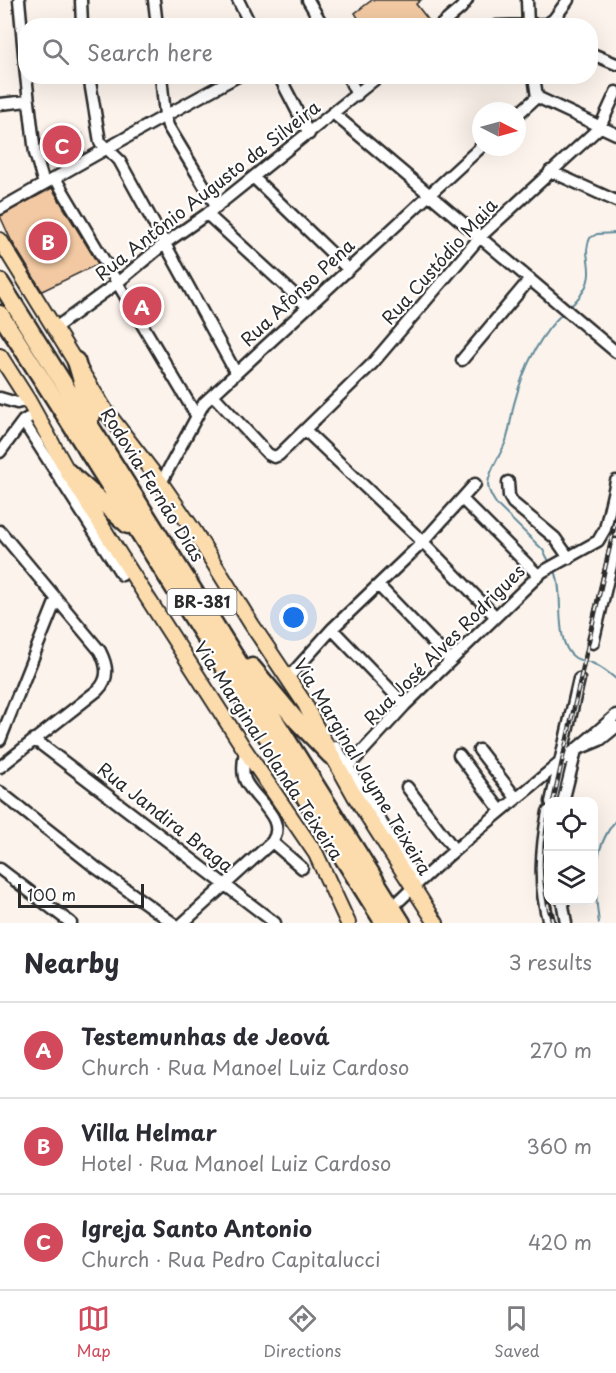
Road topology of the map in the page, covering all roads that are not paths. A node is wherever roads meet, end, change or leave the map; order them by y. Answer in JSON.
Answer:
{"nodes":[{"id":1,"x":19,"y":0,"type":"edge"},
{"id":2,"x":81,"y":0,"type":"edge"},
{"id":3,"x":154,"y":0,"type":"edge"},
{"id":4,"x":238,"y":0,"type":"edge"},
{"id":5,"x":308,"y":0,"type":"edge"},
{"id":6,"x":467,"y":0,"type":"edge"},
{"id":7,"x":527,"y":0,"type":"edge"},
{"id":8,"x":568,"y":0,"type":"edge"},
{"id":9,"x":21,"y":18,"type":"edge"},
{"id":10,"x":82,"y":18,"type":"edge"},
{"id":11,"x":156,"y":18,"type":"edge"},
{"id":12,"x":248,"y":18,"type":"edge"},
{"id":13,"x":318,"y":18,"type":"edge"},
{"id":14,"x":449,"y":18,"type":"edge"},
{"id":15,"x":528,"y":18,"type":"edge"},
{"id":16,"x":554,"y":18,"type":"edge"},
{"id":17,"x":598,"y":56,"type":"edge"},
{"id":18,"x":616,"y":64,"type":"edge"},
{"id":19,"x":27,"y":84,"type":"edge"},
{"id":20,"x":90,"y":84,"type":"edge"},
{"id":21,"x":162,"y":84,"type":"edge"},
{"id":22,"x":223,"y":84,"type":"edge"},
{"id":23,"x":283,"y":84,"type":"edge"},
{"id":24,"x":352,"y":84,"type":"edge"},
{"id":25,"x":369,"y":84,"type":"edge"},
{"id":26,"x":535,"y":84,"type":"edge"},
{"id":27,"x":616,"y":92,"type":"edge"},
{"id":28,"x":357,"y":94,"type":"junction"},
{"id":29,"x":537,"y":97,"type":"junction"},
{"id":30,"x":28,"y":101,"type":"junction"},
{"id":31,"x":0,"y":104,"type":"edge"},
{"id":32,"x":526,"y":107,"type":"edge"},
{"id":33,"x":334,"y":114,"type":"junction"},
{"id":34,"x":165,"y":115,"type":"junction"},
{"id":35,"x":600,"y":127,"type":"junction"},
{"id":36,"x":309,"y":134,"type":"junction"},
{"id":37,"x":616,"y":134,"type":"edge"},
{"id":38,"x":107,"y":150,"type":"junction"},
{"id":39,"x":472,"y":155,"type":"edge"},
{"id":40,"x":550,"y":171,"type":"junction"},
{"id":41,"x":55,"y":178,"type":"junction"},
{"id":42,"x":254,"y":178,"type":"junction"},
{"id":43,"x":44,"y":184,"type":"junction"},
{"id":44,"x":429,"y":195,"type":"junction"},
{"id":45,"x":616,"y":201,"type":"edge"},
{"id":46,"x":217,"y":207,"type":"junction"},
{"id":47,"x":0,"y":209,"type":"edge"},
{"id":48,"x":207,"y":214,"type":"junction"},
{"id":49,"x":480,"y":237,"type":"junction"},
{"id":50,"x":0,"y":240,"type":"edge"},
{"id":51,"x":164,"y":244,"type":"junction"},
{"id":52,"x":348,"y":269,"type":"junction"},
{"id":53,"x":530,"y":279,"type":"junction"},
{"id":54,"x":0,"y":282,"type":"edge"},
{"id":55,"x":117,"y":283,"type":"junction"},
{"id":56,"x":308,"y":307,"type":"junction"},
{"id":57,"x":0,"y":314,"type":"edge"},
{"id":58,"x":55,"y":328,"type":"junction"},
{"id":59,"x":616,"y":352,"type":"edge"},
{"id":60,"x":0,"y":356,"type":"edge"},
{"id":61,"x":462,"y":360,"type":"dead end"},
{"id":62,"x":76,"y":361,"type":"junction"},
{"id":63,"x":236,"y":373,"type":"junction"},
{"id":64,"x":213,"y":395,"type":"junction"},
{"id":65,"x":0,"y":398,"type":"edge"},
{"id":66,"x":28,"y":400,"type":"junction"},
{"id":67,"x":35,"y":412,"type":"junction"},
{"id":68,"x":196,"y":415,"type":"junction"},
{"id":69,"x":23,"y":421,"type":"junction"},
{"id":70,"x":305,"y":430,"type":"junction"},
{"id":71,"x":99,"y":436,"type":"junction"},
{"id":72,"x":0,"y":452,"type":"edge"},
{"id":73,"x":68,"y":472,"type":"junction"},
{"id":74,"x":616,"y":481,"type":"edge"},
{"id":75,"x":508,"y":482,"type":"dead end"},
{"id":76,"x":161,"y":483,"type":"junction"},
{"id":77,"x":475,"y":484,"type":"dead end"},
{"id":78,"x":462,"y":499,"type":"junction"},
{"id":79,"x":613,"y":502,"type":"edge"},
{"id":80,"x":0,"y":531,"type":"edge"},
{"id":81,"x":142,"y":537,"type":"junction"},
{"id":82,"x":423,"y":542,"type":"junction"},
{"id":83,"x":616,"y":544,"type":"edge"},
{"id":84,"x":564,"y":560,"type":"junction"},
{"id":85,"x":540,"y":574,"type":"junction"},
{"id":86,"x":122,"y":575,"type":"dead end"},
{"id":87,"x":378,"y":585,"type":"junction"},
{"id":88,"x":56,"y":600,"type":"junction"},
{"id":89,"x":495,"y":616,"type":"junction"},
{"id":90,"x":332,"y":629,"type":"junction"},
{"id":91,"x":227,"y":642,"type":"junction"},
{"id":92,"x":593,"y":643,"type":"dead end"},
{"id":93,"x":450,"y":660,"type":"junction"},
{"id":94,"x":288,"y":678,"type":"junction"},
{"id":95,"x":579,"y":679,"type":"dead end"},
{"id":96,"x":405,"y":705,"type":"junction"},
{"id":97,"x":616,"y":715,"type":"edge"},
{"id":98,"x":616,"y":728,"type":"edge"},
{"id":99,"x":34,"y":739,"type":"junction"},
{"id":100,"x":0,"y":740,"type":"edge"},
{"id":101,"x":244,"y":750,"type":"junction"},
{"id":102,"x":479,"y":750,"type":"dead end"},
{"id":103,"x":576,"y":750,"type":"junction"},
{"id":104,"x":334,"y":751,"type":"junction"},
{"id":105,"x":459,"y":755,"type":"dead end"},
{"id":106,"x":560,"y":762,"type":"junction"},
{"id":107,"x":0,"y":767,"type":"edge"},
{"id":108,"x":348,"y":767,"type":"junction"},
{"id":109,"x":407,"y":787,"type":"dead end"},
{"id":110,"x":0,"y":792,"type":"edge"},
{"id":111,"x":552,"y":797,"type":"edge"},
{"id":112,"x":564,"y":797,"type":"edge"},
{"id":113,"x":516,"y":798,"type":"junction"},
{"id":114,"x":501,"y":811,"type":"junction"},
{"id":115,"x":272,"y":842,"type":"junction"},
{"id":116,"x":454,"y":849,"type":"junction"},
{"id":117,"x":544,"y":850,"type":"edge"},
{"id":118,"x":302,"y":868,"type":"dead end"},
{"id":119,"x":0,"y":869,"type":"edge"},
{"id":120,"x":225,"y":885,"type":"junction"},
{"id":121,"x":416,"y":885,"type":"junction"},
{"id":122,"x":400,"y":900,"type":"dead end"},
{"id":123,"x":563,"y":905,"type":"edge"},
{"id":124,"x":71,"y":923,"type":"edge"},
{"id":125,"x":173,"y":923,"type":"edge"},
{"id":126,"x":183,"y":923,"type":"edge"},
{"id":127,"x":275,"y":923,"type":"edge"},
{"id":128,"x":348,"y":923,"type":"edge"},
{"id":129,"x":384,"y":923,"type":"edge"},
{"id":130,"x":402,"y":923,"type":"edge"},
{"id":131,"x":436,"y":923,"type":"edge"},
{"id":132,"x":549,"y":923,"type":"edge"},
{"id":133,"x":566,"y":923,"type":"edge"}],
"edges":[{"from":1,"to":9,"type":"street"},
{"from":2,"to":10,"type":"street"},
{"from":3,"to":11,"type":"street"},
{"from":4,"to":12,"type":"street"},
{"from":5,"to":13,"type":"street"},
{"from":6,"to":14,"type":"street"},
{"from":7,"to":15,"type":"street"},
{"from":8,"to":16,"type":"street"},
{"from":17,"to":18,"type":"street"},
{"from":19,"to":30,"type":"street"},
{"from":20,"to":38,"type":"street"},
{"from":21,"to":34,"type":"street"},
{"from":22,"to":34,"type":"street"},
{"from":23,"to":36,"type":"street"},
{"from":24,"to":28,"type":"street"},
{"from":25,"to":28,"type":"street","name":"Rua Antônio Augusto da Silveira"},
{"from":26,"to":29,"type":"street"},
{"from":27,"to":35,"type":"street","name":"Rua Custódio Maia"},
{"from":28,"to":33,"type":"street","name":"Rua Antônio Augusto da Silveira"},
{"from":29,"to":32,"type":"street"},
{"from":29,"to":35,"type":"street"},
{"from":30,"to":31,"type":"street"},
{"from":30,"to":43,"type":"street"},
{"from":33,"to":36,"type":"street","name":"Rua Antônio Augusto da Silveira"},
{"from":33,"to":44,"type":"street"},
{"from":34,"to":38,"type":"street"},
{"from":34,"to":46,"type":"street"},
{"from":35,"to":37,"type":"street"},
{"from":35,"to":40,"type":"street","name":"Rua Custódio Maia"},
{"from":36,"to":42,"type":"street","name":"Rua Antônio Augusto da Silveira"},
{"from":38,"to":41,"type":"street"},
{"from":38,"to":51,"type":"street"},
{"from":39,"to":44,"type":"street","name":"Rua Afonso Pena"},
{"from":40,"to":45,"type":"street"},
{"from":40,"to":49,"type":"street","name":"Rua Custódio Maia"},
{"from":41,"to":43,"type":"street"},
{"from":41,"to":55,"type":"street"},
{"from":42,"to":46,"type":"street","name":"Rua Antônio Augusto da Silveira"},
{"from":42,"to":52,"type":"street"},
{"from":43,"to":47,"type":"street"},
{"from":44,"to":49,"type":"street"},
{"from":44,"to":52,"type":"street","name":"Rua Afonso Pena"},
{"from":46,"to":48,"type":"street","name":"Rua Antônio Augusto da Silveira"},
{"from":48,"to":51,"type":"street","name":"Rua Antônio Augusto da Silveira"},
{"from":48,"to":56,"type":"street"},
{"from":49,"to":53,"type":"street"},
{"from":49,"to":70,"type":"street","name":"Rua Custódio Maia"},
{"from":50,"to":58,"type":"main road","name":"Via Marginal Jayme Teixeira"},
{"from":51,"to":55,"type":"street","name":"Rua Antônio Augusto da Silveira"},
{"from":51,"to":63,"type":"street"},
{"from":52,"to":56,"type":"street","name":"Rua Afonso Pena"},
{"from":53,"to":59,"type":"street"},
{"from":53,"to":61,"type":"street"},
{"from":54,"to":71,"type":"highway","name":"Rodovia Fernão Dias","number":"BR-381"},
{"from":55,"to":58,"type":"street","name":"Rua Antônio Augusto da Silveira"},
{"from":55,"to":68,"type":"street"},
{"from":56,"to":63,"type":"street","name":"Rua Afonso Pena"},
{"from":57,"to":81,"type":"highway","name":"Rodovia Fernão Dias","number":"BR-381"},
{"from":58,"to":62,"type":"main road","name":"Via Marginal Jayme Teixeira"},
{"from":60,"to":66,"type":"main road","name":"Via Marginal Iolanda Teixeira"},
{"from":62,"to":71,"type":"highway"},
{"from":62,"to":76,"type":"main road","name":"Via Marginal Jayme Teixeira"},
{"from":63,"to":64,"type":"street","name":"Rua Afonso Pena"},
{"from":64,"to":68,"type":"street","name":"Rua Afonso Pena"},
{"from":64,"to":70,"type":"street","name":"Rua Custódio Maia"},
{"from":65,"to":66,"type":"street"},
{"from":66,"to":67,"type":"main road","name":"Via Marginal Iolanda Teixeira"},
{"from":67,"to":69,"type":"street"},
{"from":67,"to":73,"type":"main road","name":"Via Marginal Iolanda Teixeira"},
{"from":68,"to":76,"type":"street","name":"Rua Afonso Pena"},
{"from":69,"to":72,"type":"street"},
{"from":69,"to":86,"type":"street"},
{"from":70,"to":82,"type":"street"},
{"from":71,"to":91,"type":"highway","name":"Rodovia Fernão Dias","number":"BR-381"},
{"from":73,"to":81,"type":"highway"},
{"from":73,"to":101,"type":"main road","name":"Via Marginal Iolanda Teixeira"},
{"from":74,"to":79,"type":"street","name":"Rua José Alves Rodrigues"},
{"from":75,"to":84,"type":"street"},
{"from":76,"to":94,"type":"main road","name":"Via Marginal Jayme Teixeira"},
{"from":77,"to":78,"type":"street"},
{"from":78,"to":82,"type":"street"},
{"from":78,"to":85,"type":"street"},
{"from":79,"to":84,"type":"street","name":"Rua José Alves Rodrigues"},
{"from":80,"to":88,"type":"street"},
{"from":81,"to":129,"type":"highway","name":"Rodovia Fernão Dias","number":"BR-381"},
{"from":82,"to":87,"type":"street"},
{"from":82,"to":89,"type":"street"},
{"from":83,"to":92,"type":"street"},
{"from":84,"to":85,"type":"street","name":"Rua José Alves Rodrigues"},
{"from":85,"to":89,"type":"street","name":"Rua José Alves Rodrigues"},
{"from":87,"to":90,"type":"street"},
{"from":87,"to":93,"type":"street"},
{"from":88,"to":99,"type":"street"},
{"from":88,"to":100,"type":"street"},
{"from":89,"to":93,"type":"street","name":"Rua José Alves Rodrigues"},
{"from":90,"to":94,"type":"street"},
{"from":90,"to":96,"type":"street"},
{"from":91,"to":104,"type":"highway"},
{"from":91,"to":130,"type":"highway","name":"Rodovia Fernão Dias","number":"BR-381"},
{"from":93,"to":96,"type":"street","name":"Rua José Alves Rodrigues"},
{"from":94,"to":104,"type":"main road","name":"Via Marginal Jayme Teixeira"},
{"from":95,"to":106,"type":"street"},
{"from":96,"to":108,"type":"street","name":"Rua José Alves Rodrigues"},
{"from":97,"to":103,"type":"street"},
{"from":98,"to":103,"type":"street"},
{"from":99,"to":107,"type":"street"},
{"from":99,"to":120,"type":"street","name":"Rua Jandira Braga"},
{"from":101,"to":115,"type":"street"},
{"from":101,"to":128,"type":"main road","name":"Via Marginal Iolanda Teixeira"},
{"from":102,"to":113,"type":"street"},
{"from":103,"to":106,"type":"street"},
{"from":103,"to":112,"type":"street"},
{"from":104,"to":108,"type":"street"},
{"from":104,"to":121,"type":"main road","name":"Via Marginal Jayme Teixeira"},
{"from":105,"to":114,"type":"street"},
{"from":106,"to":111,"type":"street"},
{"from":106,"to":113,"type":"street"},
{"from":108,"to":121,"type":"street"},
{"from":109,"to":116,"type":"street"},
{"from":110,"to":125,"type":"street"},
{"from":113,"to":114,"type":"street"},
{"from":114,"to":116,"type":"street"},
{"from":115,"to":118,"type":"street"},
{"from":115,"to":120,"type":"street"},
{"from":116,"to":121,"type":"street"},
{"from":117,"to":132,"type":"street"},
{"from":119,"to":124,"type":"street"},
{"from":120,"to":126,"type":"street"},
{"from":120,"to":127,"type":"street","name":"Rua Jandira Braga"},
{"from":121,"to":122,"type":"street"},
{"from":121,"to":131,"type":"main road","name":"Via Marginal Jayme Teixeira"},
{"from":123,"to":133,"type":"street"}]}
